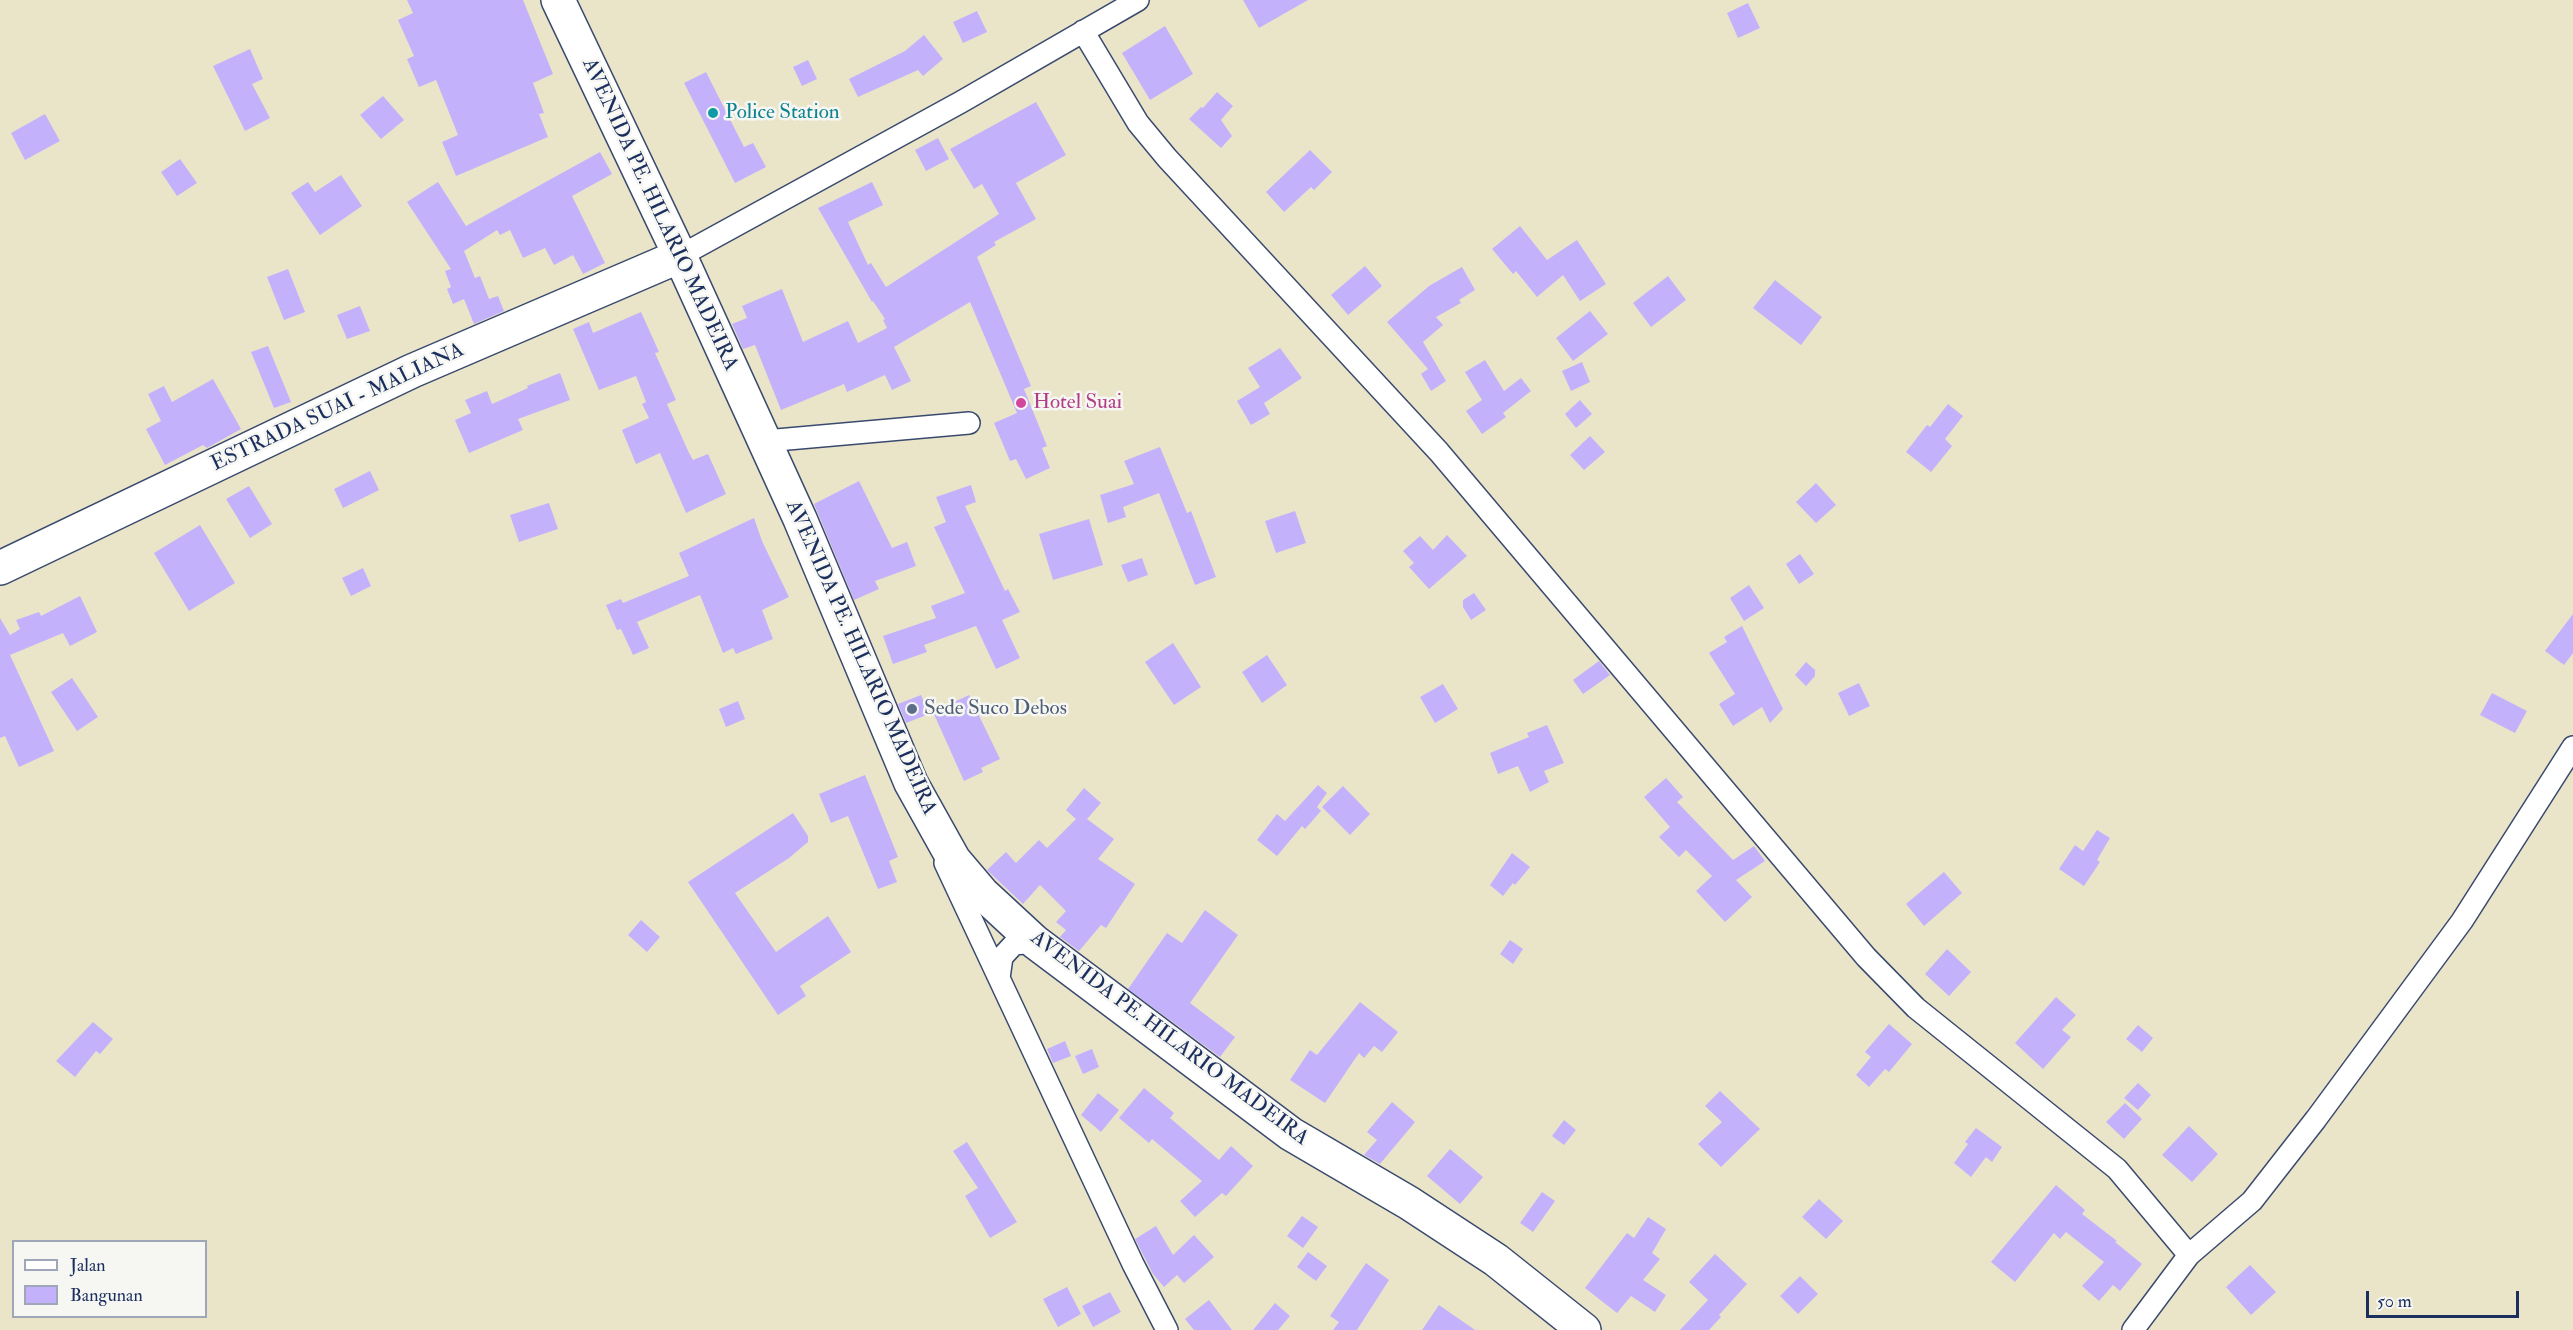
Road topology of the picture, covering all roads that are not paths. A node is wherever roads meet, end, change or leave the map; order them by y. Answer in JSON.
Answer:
{"nodes":[{"id":1,"x":558,"y":0,"type":"edge"},
{"id":2,"x":1138,"y":0,"type":"edge"},
{"id":3,"x":1083,"y":31,"type":"junction"},
{"id":4,"x":680,"y":256,"type":"junction"},
{"id":5,"x":969,"y":423,"type":"dead end"},
{"id":6,"x":765,"y":441,"type":"junction"},
{"id":7,"x":0,"y":568,"type":"edge"},
{"id":8,"x":2573,"y":747,"type":"edge"},
{"id":9,"x":911,"y":783,"type":"junction"},
{"id":10,"x":1035,"y":942,"type":"junction"},
{"id":11,"x":999,"y":978,"type":"junction"},
{"id":12,"x":2189,"y":1255,"type":"junction"},
{"id":13,"x":1167,"y":1330,"type":"edge"},
{"id":14,"x":1584,"y":1330,"type":"edge"},
{"id":15,"x":2133,"y":1330,"type":"edge"}],
"edges":[{"from":1,"to":4,"type":"main road","name":"AVENIDA PE. HILARIO MADEIRA"},
{"from":2,"to":3,"type":"street"},
{"from":3,"to":4,"type":"street"},
{"from":3,"to":12,"type":"street"},
{"from":4,"to":6,"type":"main road","name":"AVENIDA PE. HILARIO MADEIRA"},
{"from":4,"to":7,"type":"main road","name":"ESTRADA SUAI - MALIANA"},
{"from":5,"to":6,"type":"street"},
{"from":6,"to":9,"type":"main road","name":"AVENIDA PE. HILARIO MADEIRA"},
{"from":8,"to":12,"type":"street"},
{"from":9,"to":10,"type":"main road","name":"AVENIDA PE. HILARIO MADEIRA"},
{"from":9,"to":11,"type":"street"},
{"from":10,"to":11,"type":"street"},
{"from":10,"to":14,"type":"main road","name":"AVENIDA PE. HILARIO MADEIRA"},
{"from":11,"to":13,"type":"street"},
{"from":12,"to":15,"type":"street"}]}
